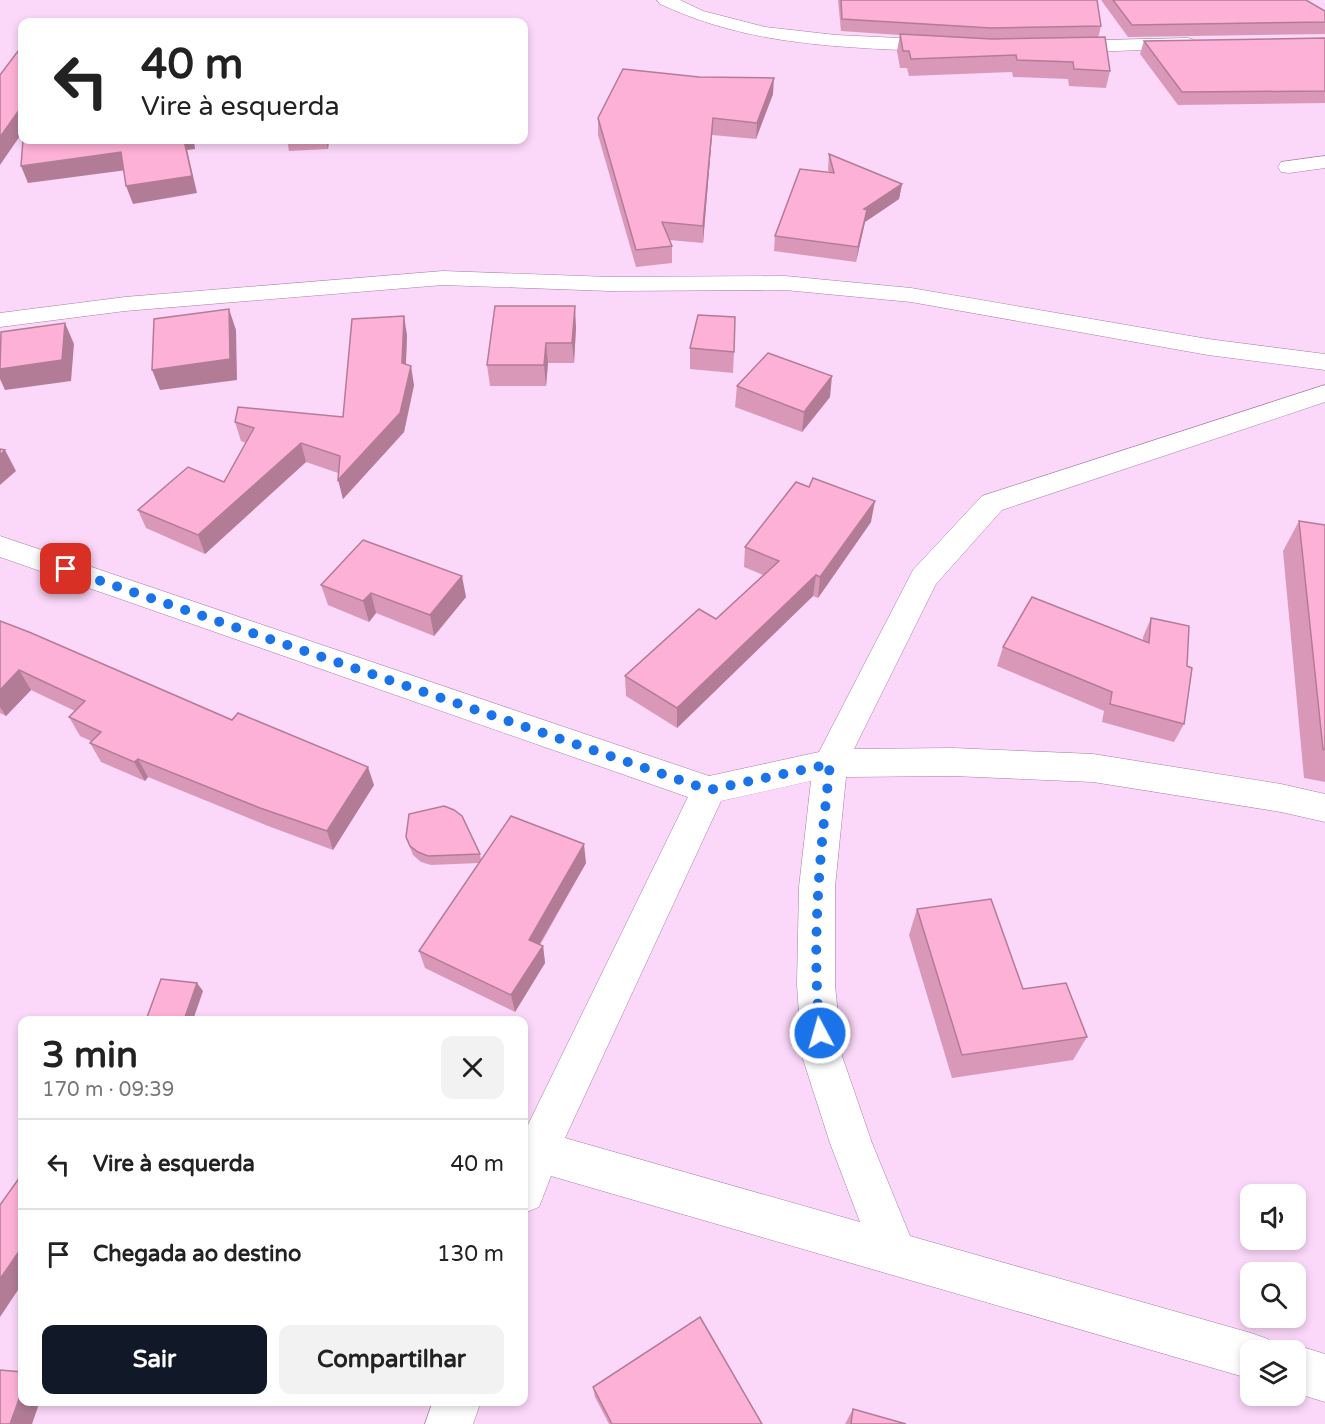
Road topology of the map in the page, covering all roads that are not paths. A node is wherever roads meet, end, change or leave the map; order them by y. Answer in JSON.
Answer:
{"nodes":[{"id":1,"x":666,"y":0,"type":"edge"},
{"id":2,"x":1205,"y":44,"type":"edge"},
{"id":3,"x":955,"y":46,"type":"edge"},
{"id":4,"x":1049,"y":47,"type":"edge"},
{"id":5,"x":1325,"y":162,"type":"edge"},
{"id":6,"x":1289,"y":167,"type":"dead end"},
{"id":7,"x":0,"y":320,"type":"edge"},
{"id":8,"x":1325,"y":362,"type":"edge"},
{"id":9,"x":1325,"y":393,"type":"edge"},
{"id":10,"x":0,"y":546,"type":"edge"},
{"id":11,"x":830,"y":764,"type":"junction"},
{"id":12,"x":709,"y":790,"type":"junction"},
{"id":13,"x":1325,"y":808,"type":"edge"},
{"id":14,"x":537,"y":1151,"type":"junction"},
{"id":15,"x":528,"y":1179,"type":"edge"},
{"id":16,"x":895,"y":1254,"type":"junction"},
{"id":17,"x":1240,"y":1353,"type":"edge"},
{"id":18,"x":1306,"y":1372,"type":"edge"},
{"id":19,"x":1325,"y":1378,"type":"edge"},
{"id":20,"x":455,"y":1406,"type":"edge"},
{"id":21,"x":449,"y":1424,"type":"edge"}],
"edges":[{"from":1,"to":3,"type":"street"},
{"from":2,"to":4,"type":"street"},
{"from":5,"to":6,"type":"street"},
{"from":7,"to":8,"type":"street"},
{"from":9,"to":11,"type":"street"},
{"from":10,"to":12,"type":"street"},
{"from":11,"to":12,"type":"street"},
{"from":11,"to":13,"type":"street"},
{"from":11,"to":16,"type":"street"},
{"from":12,"to":14,"type":"street"},
{"from":14,"to":15,"type":"street"},
{"from":14,"to":16,"type":"street"},
{"from":16,"to":17,"type":"street"},
{"from":18,"to":19,"type":"street"},
{"from":20,"to":21,"type":"street"}]}
